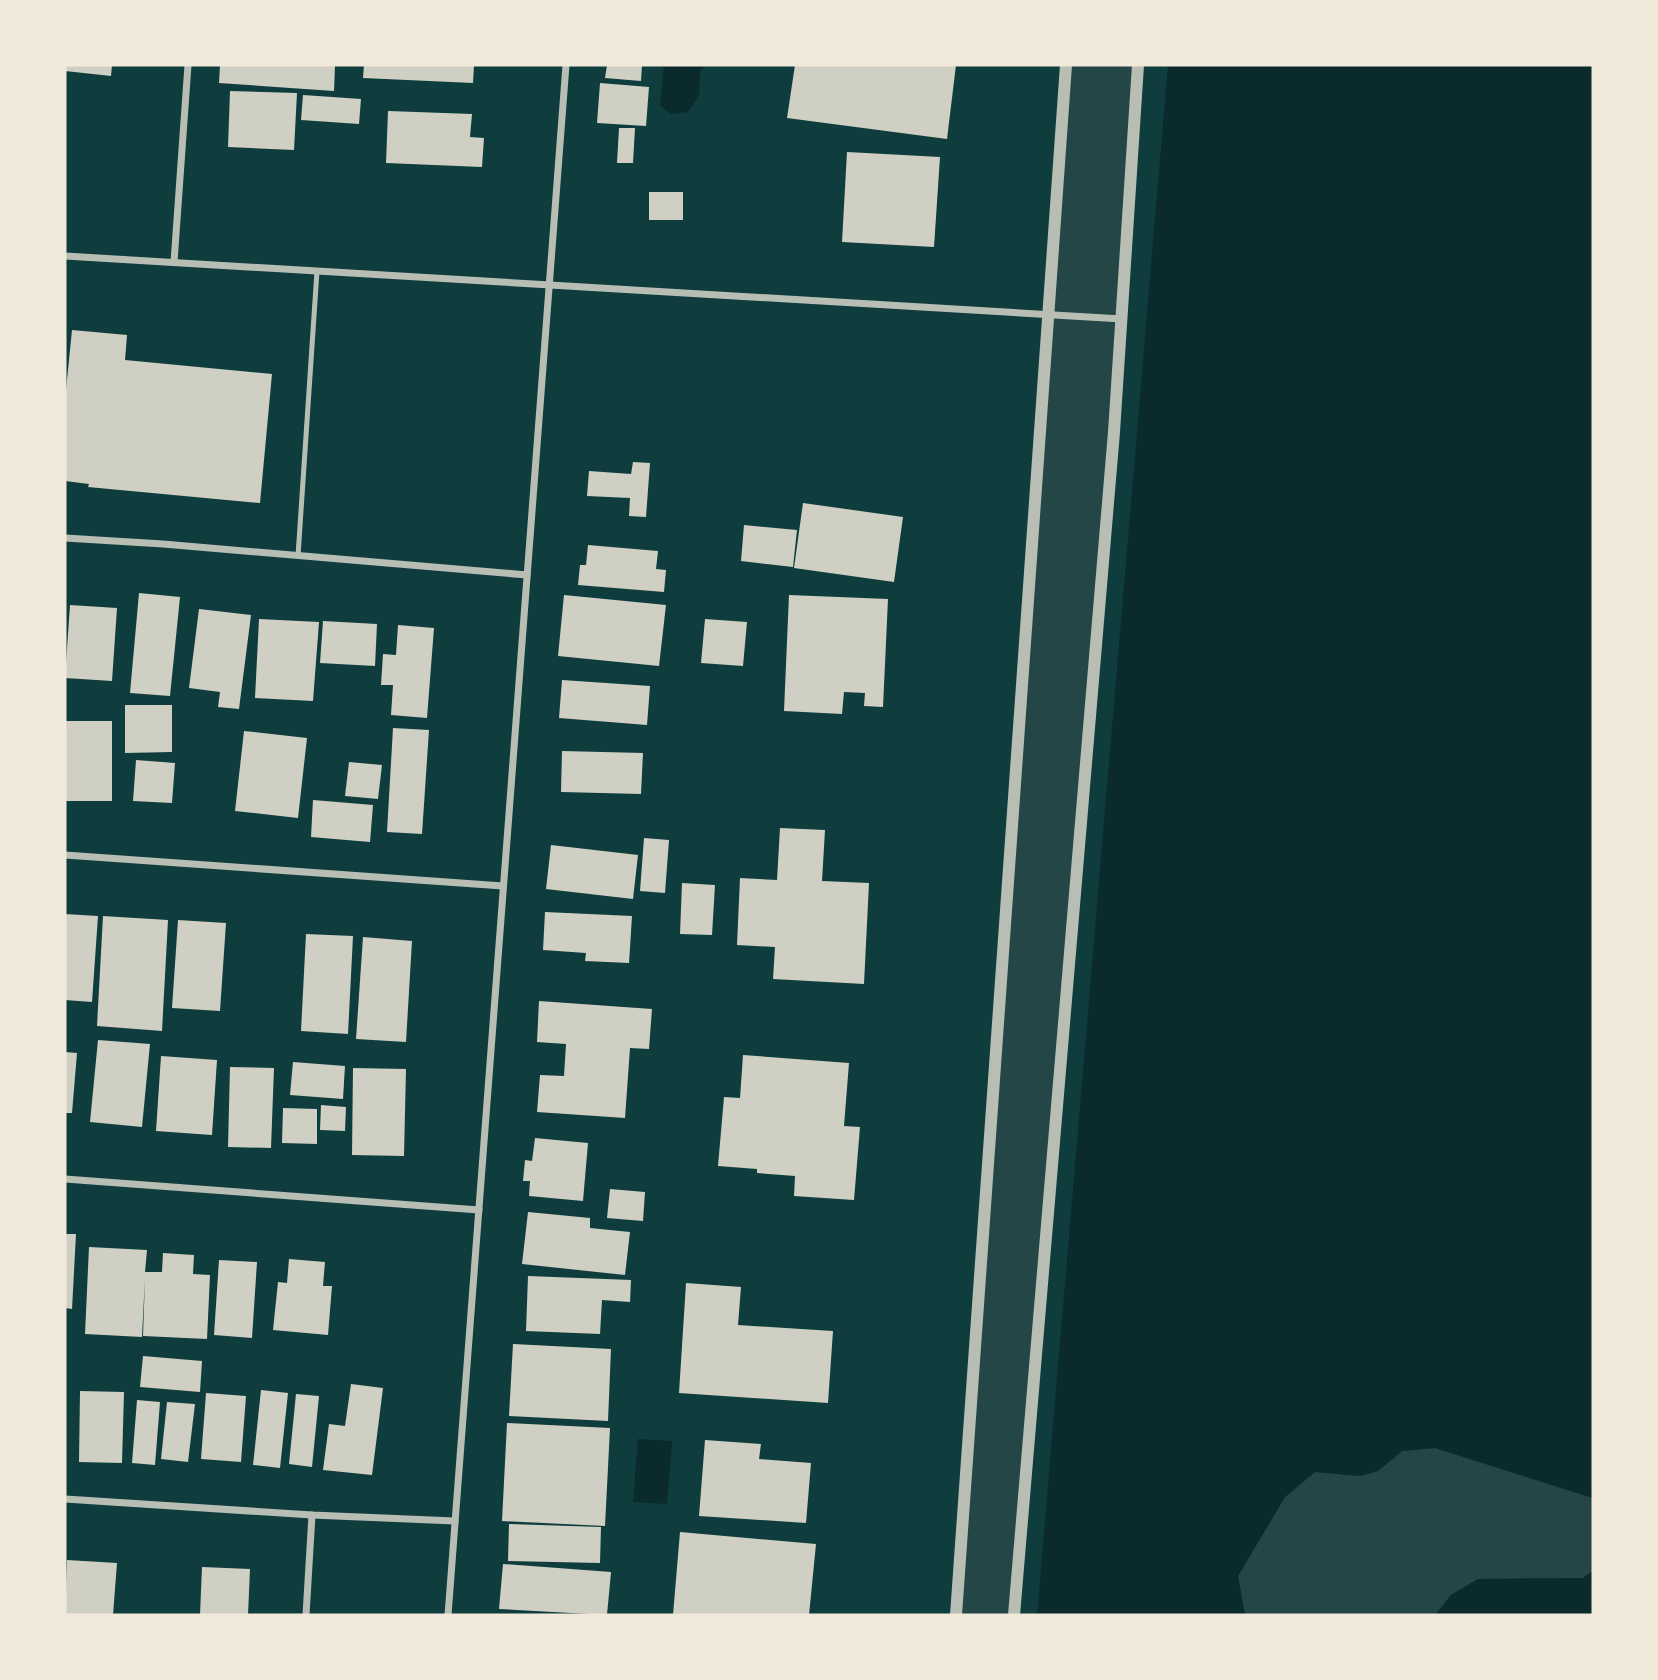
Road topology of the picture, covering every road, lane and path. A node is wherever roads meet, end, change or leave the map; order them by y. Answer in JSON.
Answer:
{"nodes":[{"id":1,"x":188,"y":65,"type":"edge"},
{"id":2,"x":566,"y":65,"type":"edge"},
{"id":3,"x":1066,"y":65,"type":"edge"},
{"id":4,"x":1138,"y":65,"type":"edge"},
{"id":5,"x":65,"y":256,"type":"edge"},
{"id":6,"x":174,"y":262,"type":"junction"},
{"id":7,"x":317,"y":271,"type":"junction"},
{"id":8,"x":549,"y":285,"type":"junction"},
{"id":9,"x":1047,"y":313,"type":"junction"},
{"id":10,"x":1122,"y":319,"type":"junction"},
{"id":11,"x":65,"y":538,"type":"edge"},
{"id":12,"x":298,"y":555,"type":"junction"},
{"id":13,"x":527,"y":575,"type":"junction"},
{"id":14,"x":65,"y":855,"type":"edge"},
{"id":15,"x":503,"y":886,"type":"junction"},
{"id":16,"x":65,"y":1179,"type":"edge"},
{"id":17,"x":479,"y":1210,"type":"junction"},
{"id":18,"x":65,"y":1499,"type":"edge"},
{"id":19,"x":312,"y":1515,"type":"junction"},
{"id":20,"x":455,"y":1521,"type":"junction"},
{"id":21,"x":306,"y":1615,"type":"edge"},
{"id":22,"x":448,"y":1615,"type":"edge"},
{"id":23,"x":956,"y":1615,"type":"edge"},
{"id":24,"x":1014,"y":1615,"type":"edge"}],
"edges":[{"from":1,"to":6,"type":"street"},
{"from":2,"to":8,"type":"street"},
{"from":3,"to":9,"type":"street"},
{"from":4,"to":10,"type":"street"},
{"from":5,"to":6,"type":"street"},
{"from":6,"to":7,"type":"street"},
{"from":7,"to":8,"type":"street"},
{"from":7,"to":12,"type":"lane"},
{"from":8,"to":9,"type":"street"},
{"from":8,"to":13,"type":"street"},
{"from":9,"to":10,"type":"street"},
{"from":9,"to":23,"type":"street"},
{"from":10,"to":24,"type":"street"},
{"from":11,"to":12,"type":"street"},
{"from":12,"to":13,"type":"street"},
{"from":13,"to":15,"type":"street"},
{"from":14,"to":15,"type":"street"},
{"from":15,"to":17,"type":"street"},
{"from":16,"to":17,"type":"street"},
{"from":17,"to":20,"type":"street"},
{"from":18,"to":19,"type":"street"},
{"from":19,"to":20,"type":"street"},
{"from":19,"to":21,"type":"street"},
{"from":20,"to":22,"type":"street"}]}
